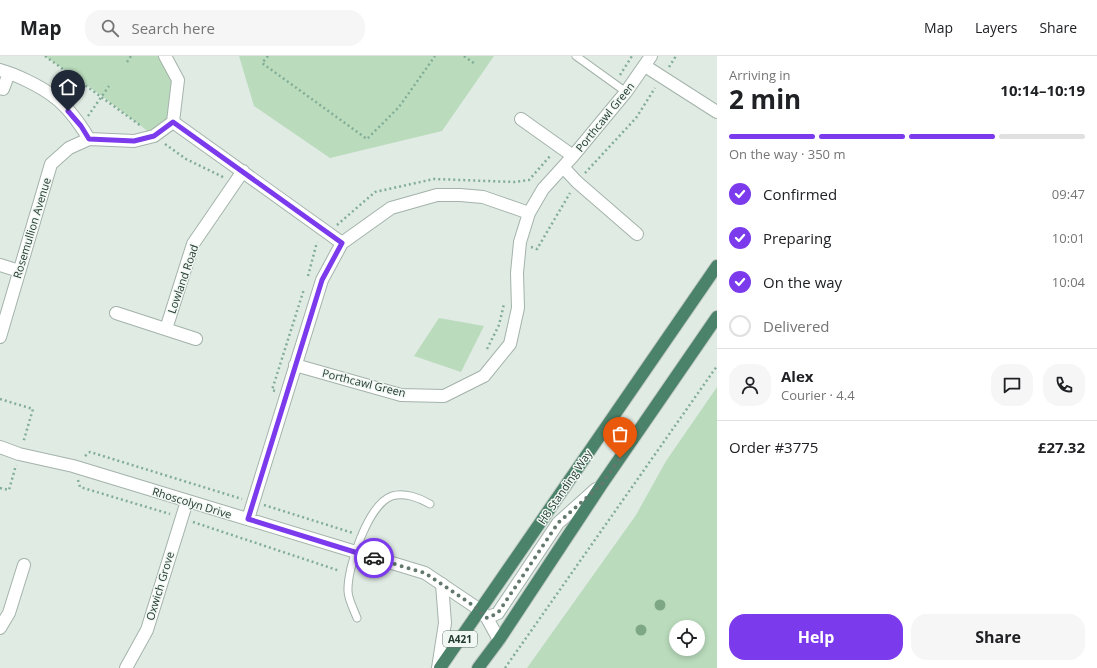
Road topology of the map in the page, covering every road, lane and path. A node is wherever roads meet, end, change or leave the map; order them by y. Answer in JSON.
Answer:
{"nodes":[{"id":1,"x":45,"y":56,"type":"edge"},
{"id":2,"x":131,"y":56,"type":"edge"},
{"id":3,"x":165,"y":56,"type":"edge"},
{"id":4,"x":268,"y":56,"type":"edge"},
{"id":5,"x":435,"y":56,"type":"edge"},
{"id":6,"x":464,"y":56,"type":"edge"},
{"id":7,"x":576,"y":56,"type":"edge"},
{"id":8,"x":632,"y":56,"type":"edge"},
{"id":9,"x":676,"y":56,"type":"edge"},
{"id":10,"x":648,"y":61,"type":"edge"},
{"id":11,"x":127,"y":62,"type":"dead end"},
{"id":12,"x":475,"y":64,"type":"dead end"},
{"id":13,"x":5,"y":71,"type":"edge"},
{"id":14,"x":663,"y":76,"type":"junction"},
{"id":15,"x":614,"y":84,"type":"junction"},
{"id":16,"x":109,"y":86,"type":"dead end"},
{"id":17,"x":3,"y":89,"type":"dead end"},
{"id":18,"x":626,"y":92,"type":"junction"},
{"id":19,"x":102,"y":96,"type":"junction"},
{"id":20,"x":717,"y":112,"type":"edge"},
{"id":21,"x":521,"y":119,"type":"dead end"},
{"id":22,"x":173,"y":122,"type":"junction"},
{"id":23,"x":81,"y":126,"type":"junction"},
{"id":24,"x":154,"y":136,"type":"junction"},
{"id":25,"x":89,"y":139,"type":"junction"},
{"id":26,"x":558,"y":146,"type":"junction"},
{"id":27,"x":573,"y":156,"type":"junction"},
{"id":28,"x":563,"y":166,"type":"junction"},
{"id":29,"x":243,"y":171,"type":"junction"},
{"id":30,"x":577,"y":182,"type":"junction"},
{"id":31,"x":235,"y":183,"type":"junction"},
{"id":32,"x":529,"y":213,"type":"junction"},
{"id":33,"x":327,"y":234,"type":"junction"},
{"id":34,"x":637,"y":234,"type":"dead end"},
{"id":35,"x":311,"y":238,"type":"dead end"},
{"id":36,"x":520,"y":242,"type":"junction"},
{"id":37,"x":342,"y":243,"type":"junction"},
{"id":38,"x":0,"y":265,"type":"edge"},
{"id":39,"x":717,"y":266,"type":"edge"},
{"id":40,"x":19,"y":271,"type":"junction"},
{"id":41,"x":518,"y":308,"type":"junction"},
{"id":42,"x":116,"y":313,"type":"dead end"},
{"id":43,"x":717,"y":317,"type":"edge"},
{"id":44,"x":166,"y":328,"type":"junction"},
{"id":45,"x":0,"y":337,"type":"edge"},
{"id":46,"x":196,"y":340,"type":"dead end"},
{"id":47,"x":486,"y":351,"type":"dead end"},
{"id":48,"x":295,"y":365,"type":"junction"},
{"id":49,"x":717,"y":366,"type":"edge"},
{"id":50,"x":0,"y":399,"type":"edge"},
{"id":51,"x":0,"y":448,"type":"edge"},
{"id":52,"x":19,"y":454,"type":"junction"},
{"id":53,"x":602,"y":484,"type":"junction"},
{"id":54,"x":0,"y":488,"type":"edge"},
{"id":55,"x":187,"y":501,"type":"junction"},
{"id":56,"x":430,"y":504,"type":"dead end"},
{"id":57,"x":181,"y":518,"type":"junction"},
{"id":58,"x":248,"y":519,"type":"junction"},
{"id":59,"x":356,"y":553,"type":"junction"},
{"id":60,"x":24,"y":565,"type":"dead end"},
{"id":61,"x":350,"y":574,"type":"junction"},
{"id":62,"x":442,"y":584,"type":"junction"},
{"id":63,"x":484,"y":614,"type":"junction"},
{"id":64,"x":357,"y":618,"type":"dead end"},
{"id":65,"x":0,"y":628,"type":"edge"},
{"id":66,"x":499,"y":640,"type":"junction"},
{"id":67,"x":126,"y":668,"type":"edge"},
{"id":68,"x":439,"y":668,"type":"edge"},
{"id":69,"x":478,"y":668,"type":"edge"},
{"id":70,"x":505,"y":668,"type":"edge"}],
"edges":[{"from":1,"to":19,"type":"path"},
{"from":2,"to":11,"type":"path"},
{"from":3,"to":22,"type":"street"},
{"from":4,"to":5,"type":"path"},
{"from":6,"to":12,"type":"path"},
{"from":7,"to":15,"type":"lane"},
{"from":8,"to":15,"type":"path"},
{"from":9,"to":14,"type":"path"},
{"from":10,"to":14,"type":"street","name":"Porthcawl Green"},
{"from":10,"to":18,"type":"street","name":"Porthcawl Green"},
{"from":13,"to":17,"type":"street"},
{"from":13,"to":23,"type":"street"},
{"from":14,"to":20,"type":"street","name":"Porthcawl Green"},
{"from":14,"to":30,"type":"path"},
{"from":15,"to":18,"type":"lane"},
{"from":16,"to":19,"type":"path"},
{"from":18,"to":27,"type":"street","name":"Porthcawl Green"},
{"from":19,"to":23,"type":"path"},
{"from":19,"to":24,"type":"path"},
{"from":21,"to":26,"type":"street"},
{"from":22,"to":24,"type":"street","name":"Rosemullion Avenue"},
{"from":22,"to":29,"type":"street"},
{"from":23,"to":25,"type":"street"},
{"from":24,"to":25,"type":"street","name":"Rosemullion Avenue"},
{"from":24,"to":31,"type":"path"},
{"from":25,"to":40,"type":"street","name":"Rosemullion Avenue"},
{"from":26,"to":27,"type":"street"},
{"from":26,"to":33,"type":"path"},
{"from":27,"to":28,"type":"street","name":"Porthcawl Green"},
{"from":28,"to":30,"type":"street"},
{"from":28,"to":32,"type":"street","name":"Porthcawl Green"},
{"from":29,"to":31,"type":"street","name":"Lowland Road"},
{"from":29,"to":33,"type":"street"},
{"from":30,"to":34,"type":"street"},
{"from":30,"to":36,"type":"path"},
{"from":31,"to":44,"type":"street","name":"Lowland Road"},
{"from":32,"to":36,"type":"street","name":"Porthcawl Green"},
{"from":32,"to":37,"type":"street"},
{"from":33,"to":35,"type":"path"},
{"from":33,"to":37,"type":"street"},
{"from":36,"to":41,"type":"street","name":"Porthcawl Green"},
{"from":37,"to":48,"type":"street"},
{"from":38,"to":40,"type":"street"},
{"from":39,"to":63,"type":"highway","name":"H8 Standing Way","number":"A421"},
{"from":40,"to":45,"type":"street","name":"Rosemullion Avenue"},
{"from":41,"to":47,"type":"path"},
{"from":41,"to":48,"type":"street","name":"Porthcawl Green"},
{"from":42,"to":44,"type":"street"},
{"from":43,"to":53,"type":"highway","number":"A421"},
{"from":44,"to":46,"type":"street"},
{"from":48,"to":58,"type":"street"},
{"from":49,"to":70,"type":"path"},
{"from":50,"to":52,"type":"path"},
{"from":51,"to":52,"type":"street","name":"Rhoscolyn Drive"},
{"from":52,"to":54,"type":"path"},
{"from":52,"to":55,"type":"street","name":"Rhoscolyn Drive"},
{"from":53,"to":63,"type":"street"},
{"from":53,"to":66,"type":"highway","number":"A421"},
{"from":55,"to":57,"type":"street","name":"Oxwich Grove"},
{"from":55,"to":58,"type":"street","name":"Rhoscolyn Drive"},
{"from":56,"to":59,"type":"lane"},
{"from":57,"to":61,"type":"path"},
{"from":57,"to":67,"type":"street","name":"Oxwich Grove"},
{"from":58,"to":59,"type":"street","name":"Rhoscolyn Drive"},
{"from":59,"to":61,"type":"lane"},
{"from":59,"to":62,"type":"street","name":"Rhoscolyn Drive"},
{"from":60,"to":65,"type":"street"},
{"from":61,"to":64,"type":"lane"},
{"from":62,"to":63,"type":"street","name":"Rhoscolyn Drive"},
{"from":62,"to":68,"type":"street"},
{"from":63,"to":66,"type":"street","name":"Rhoscolyn Drive"},
{"from":63,"to":68,"type":"highway","name":"H8 Standing Way","number":"A421"},
{"from":66,"to":69,"type":"highway","number":"A421"}]}
